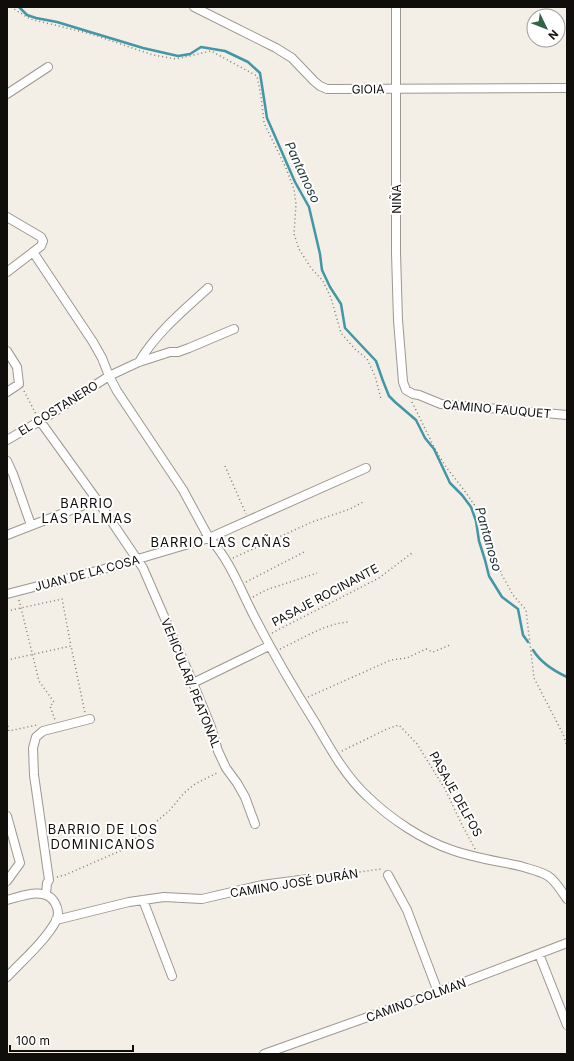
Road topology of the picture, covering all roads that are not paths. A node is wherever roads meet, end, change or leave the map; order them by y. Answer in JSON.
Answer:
{"nodes":[{"id":1,"x":194,"y":7,"type":"edge"},
{"id":2,"x":396,"y":7,"type":"edge"},
{"id":3,"x":48,"y":67,"type":"dead end"},
{"id":4,"x":567,"y":88,"type":"edge"},
{"id":5,"x":396,"y":89,"type":"junction"},
{"id":6,"x":7,"y":94,"type":"edge"},
{"id":7,"x":7,"y":217,"type":"edge"},
{"id":8,"x":33,"y":252,"type":"junction"},
{"id":9,"x":7,"y":272,"type":"edge"},
{"id":10,"x":208,"y":288,"type":"dead end"},
{"id":11,"x":234,"y":328,"type":"dead end"},
{"id":12,"x":7,"y":351,"type":"edge"},
{"id":13,"x":139,"y":362,"type":"junction"},
{"id":14,"x":109,"y":376,"type":"junction"},
{"id":15,"x":406,"y":390,"type":"joint"},
{"id":16,"x":7,"y":392,"type":"edge"},
{"id":17,"x":567,"y":415,"type":"edge"},
{"id":18,"x":40,"y":421,"type":"junction"},
{"id":19,"x":7,"y":440,"type":"edge"},
{"id":20,"x":7,"y":461,"type":"edge"},
{"id":21,"x":366,"y":468,"type":"dead end"},
{"id":22,"x":97,"y":500,"type":"junction"},
{"id":23,"x":31,"y":525,"type":"junction"},
{"id":24,"x":7,"y":535,"type":"edge"},
{"id":25,"x":209,"y":538,"type":"junction"},
{"id":26,"x":137,"y":559,"type":"junction"},
{"id":27,"x":7,"y":594,"type":"edge"},
{"id":28,"x":271,"y":649,"type":"junction"},
{"id":29,"x":193,"y":683,"type":"junction"},
{"id":30,"x":87,"y":716,"type":"road end"},
{"id":31,"x":7,"y":816,"type":"edge"},
{"id":32,"x":255,"y":824,"type":"dead end"},
{"id":33,"x":388,"y":875,"type":"road end"},
{"id":34,"x":308,"y":879,"type":"road end"},
{"id":35,"x":7,"y":881,"type":"edge"},
{"id":36,"x":46,"y":894,"type":"junction"},
{"id":37,"x":7,"y":900,"type":"edge"},
{"id":38,"x":143,"y":900,"type":"junction"},
{"id":39,"x":567,"y":900,"type":"edge"},
{"id":40,"x":56,"y":920,"type":"junction"},
{"id":41,"x":567,"y":944,"type":"edge"},
{"id":42,"x":539,"y":954,"type":"junction"},
{"id":43,"x":172,"y":976,"type":"dead end"},
{"id":44,"x":7,"y":977,"type":"edge"},
{"id":45,"x":438,"y":992,"type":"junction"},
{"id":46,"x":567,"y":1025,"type":"edge"},
{"id":47,"x":264,"y":1054,"type":"edge"}],
"edges":[{"from":1,"to":5,"type":"street","name":"GIOIA"},
{"from":2,"to":5,"type":"street","name":"NIÑA"},
{"from":3,"to":6,"type":"street"},
{"from":4,"to":5,"type":"street","name":"GIOIA"},
{"from":5,"to":15,"type":"street","name":"NIÑA"},
{"from":7,"to":8,"type":"street"},
{"from":8,"to":9,"type":"street"},
{"from":8,"to":14,"type":"street"},
{"from":10,"to":13,"type":"street"},
{"from":11,"to":13,"type":"street"},
{"from":12,"to":16,"type":"street"},
{"from":13,"to":14,"type":"street"},
{"from":14,"to":18,"type":"street","name":"EL COSTANERO"},
{"from":14,"to":25,"type":"street"},
{"from":15,"to":17,"type":"street","name":"CAMINO FAUQUET"},
{"from":18,"to":19,"type":"street","name":"EL COSTANERO"},
{"from":18,"to":22,"type":"street","name":"VEHICULAR/ PEATONAL"},
{"from":20,"to":23,"type":"street"},
{"from":21,"to":25,"type":"street","name":"JUAN DE LA COSA"},
{"from":22,"to":23,"type":"street"},
{"from":22,"to":26,"type":"street","name":"VEHICULAR/ PEATONAL"},
{"from":23,"to":24,"type":"street"},
{"from":25,"to":26,"type":"street","name":"JUAN DE LA COSA"},
{"from":25,"to":28,"type":"street"},
{"from":26,"to":27,"type":"street","name":"JUAN DE LA COSA"},
{"from":26,"to":29,"type":"street","name":"VEHICULAR/ PEATONAL"},
{"from":28,"to":29,"type":"street"},
{"from":28,"to":39,"type":"street"},
{"from":29,"to":32,"type":"street","name":"VEHICULAR/ PEATONAL"},
{"from":30,"to":36,"type":"street"},
{"from":31,"to":35,"type":"street"},
{"from":33,"to":45,"type":"street"},
{"from":34,"to":38,"type":"street","name":"CAMINO JOSÉ DURÁN"},
{"from":36,"to":37,"type":"street"},
{"from":36,"to":40,"type":"street"},
{"from":38,"to":40,"type":"street","name":"CAMINO JOSÉ DURÁN"},
{"from":38,"to":43,"type":"street"},
{"from":40,"to":44,"type":"street"},
{"from":41,"to":42,"type":"street","name":"CAMINO COLMAN"},
{"from":42,"to":45,"type":"street","name":"CAMINO COLMAN"},
{"from":42,"to":46,"type":"street"},
{"from":45,"to":47,"type":"street","name":"CAMINO COLMAN"}]}
